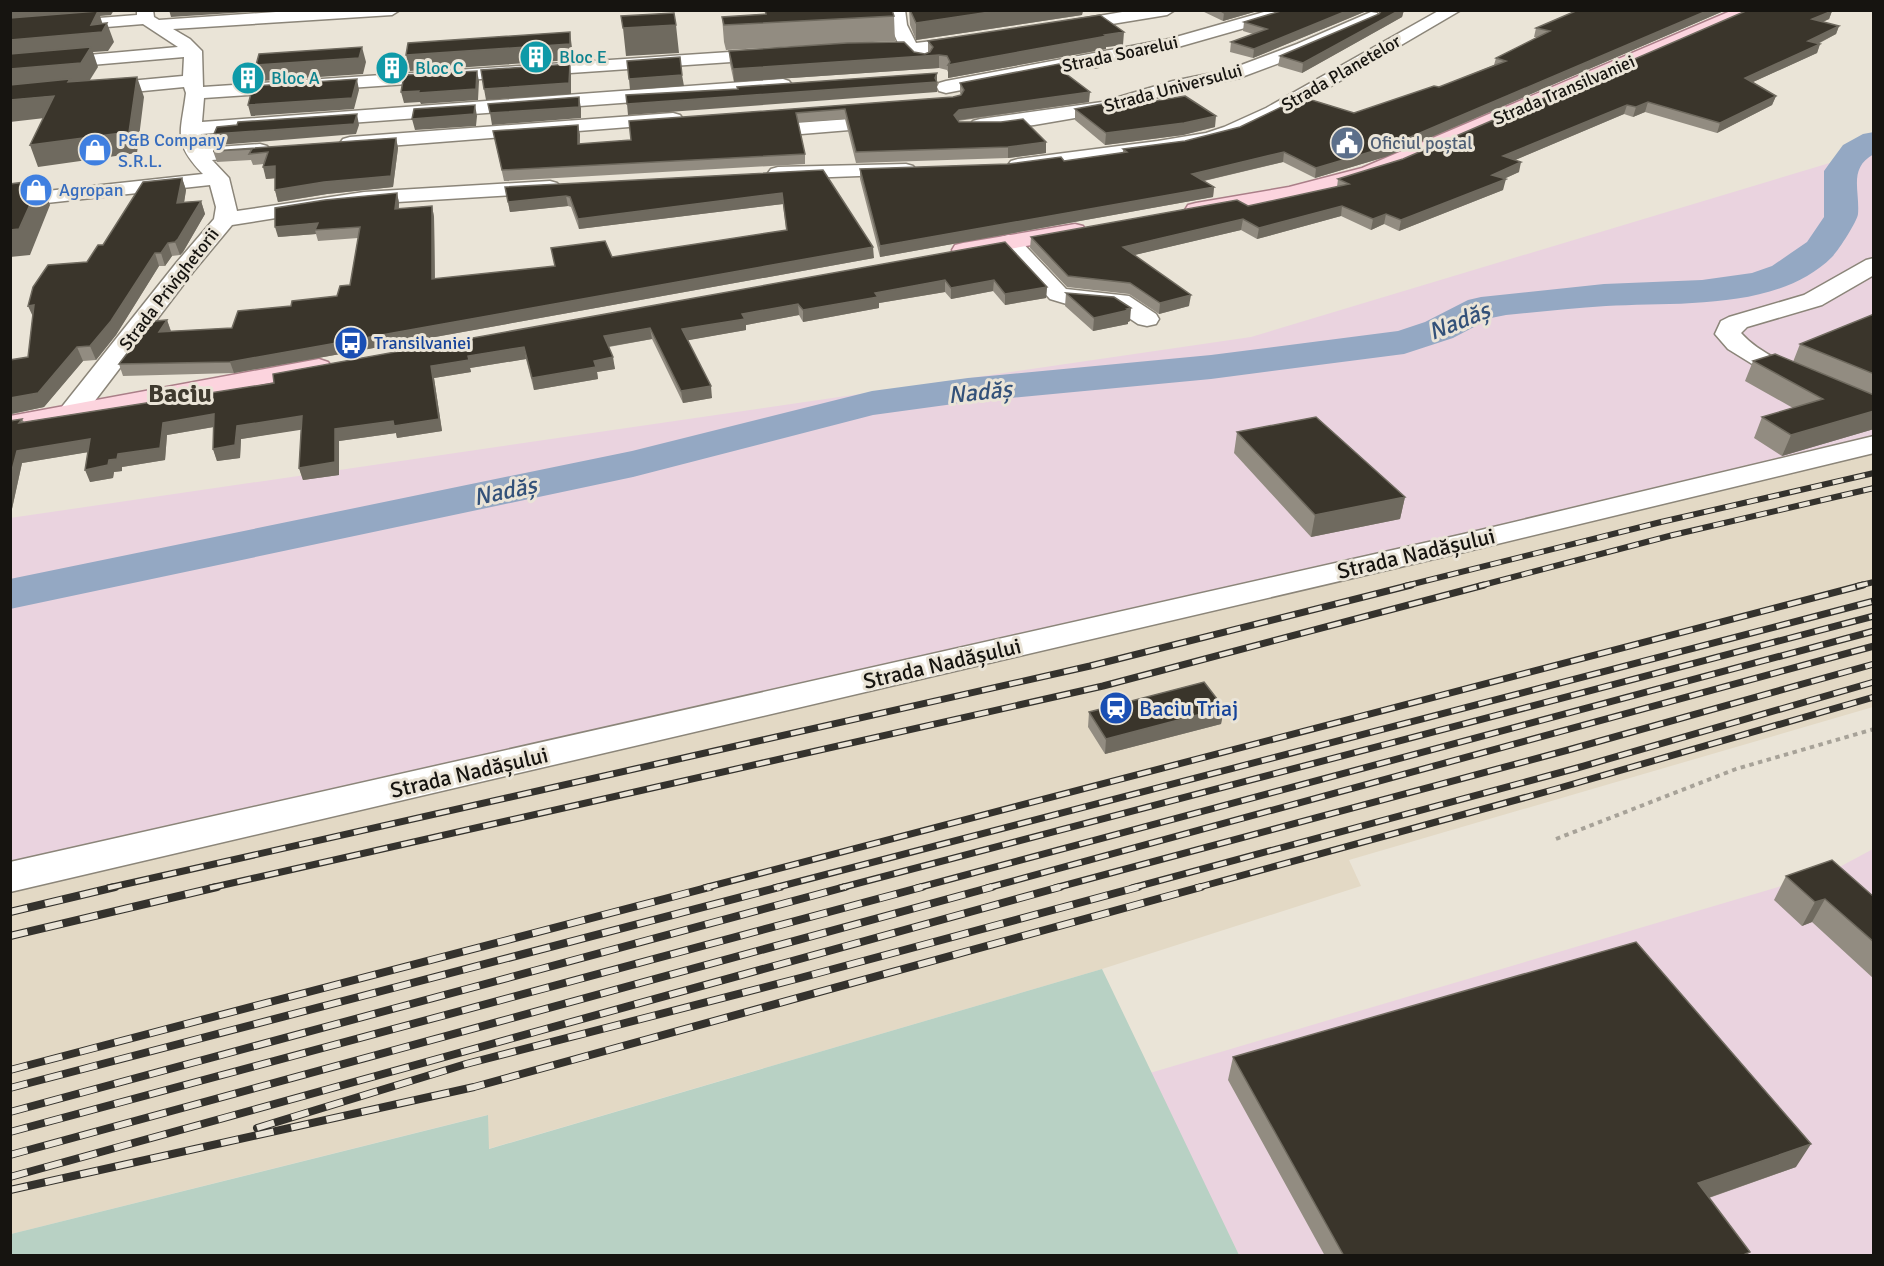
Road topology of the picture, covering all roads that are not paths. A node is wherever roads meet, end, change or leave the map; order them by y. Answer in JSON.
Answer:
{"nodes":[{"id":1,"x":392,"y":10,"type":"edge"},
{"id":2,"x":897,"y":10,"type":"edge"},
{"id":3,"x":1167,"y":10,"type":"edge"},
{"id":4,"x":1291,"y":10,"type":"edge"},
{"id":5,"x":1453,"y":10,"type":"edge"},
{"id":6,"x":1748,"y":10,"type":"edge"},
{"id":7,"x":1371,"y":17,"type":"edge"},
{"id":8,"x":148,"y":18,"type":"edge"},
{"id":9,"x":10,"y":30,"type":"edge"},
{"id":10,"x":1045,"y":30,"type":"edge"},
{"id":11,"x":993,"y":38,"type":"edge"},
{"id":12,"x":908,"y":48,"type":"junction"},
{"id":13,"x":847,"y":49,"type":"edge"},
{"id":14,"x":194,"y":51,"type":"junction"},
{"id":15,"x":792,"y":52,"type":"edge"},
{"id":16,"x":10,"y":67,"type":"edge"},
{"id":17,"x":917,"y":77,"type":"edge"},
{"id":18,"x":798,"y":84,"type":"edge"},
{"id":19,"x":193,"y":87,"type":"junction"},
{"id":20,"x":946,"y":87,"type":"junction"},
{"id":21,"x":10,"y":98,"type":"edge"},
{"id":22,"x":929,"y":101,"type":"edge"},
{"id":23,"x":894,"y":103,"type":"edge"},
{"id":24,"x":753,"y":113,"type":"edge"},
{"id":25,"x":694,"y":118,"type":"edge"},
{"id":26,"x":906,"y":121,"type":"edge"},
{"id":27,"x":967,"y":128,"type":"edge"},
{"id":28,"x":190,"y":129,"type":"junction"},
{"id":29,"x":732,"y":134,"type":"edge"},
{"id":30,"x":327,"y":145,"type":"edge"},
{"id":31,"x":279,"y":149,"type":"edge"},
{"id":32,"x":196,"y":155,"type":"junction"},
{"id":33,"x":997,"y":166,"type":"edge"},
{"id":34,"x":929,"y":169,"type":"edge"},
{"id":35,"x":763,"y":174,"type":"edge"},
{"id":36,"x":219,"y":178,"type":"junction"},
{"id":37,"x":568,"y":186,"type":"edge"},
{"id":38,"x":10,"y":201,"type":"edge"},
{"id":39,"x":1172,"y":214,"type":"edge"},
{"id":40,"x":225,"y":220,"type":"junction"},
{"id":41,"x":1091,"y":228,"type":"edge"},
{"id":42,"x":1009,"y":242,"type":"junction"},
{"id":43,"x":940,"y":255,"type":"edge"},
{"id":44,"x":1874,"y":265,"type":"edge"},
{"id":45,"x":1147,"y":319,"type":"dead end"},
{"id":46,"x":345,"y":362,"type":"edge"},
{"id":47,"x":1874,"y":411,"type":"edge"},
{"id":48,"x":71,"y":413,"type":"junction"},
{"id":49,"x":10,"y":424,"type":"edge"},
{"id":50,"x":1874,"y":444,"type":"edge"},
{"id":51,"x":10,"y":877,"type":"edge"}],
"edges":[{"from":1,"to":8,"type":"street"},
{"from":2,"to":12,"type":"street"},
{"from":3,"to":10,"type":"street"},
{"from":4,"to":20,"type":"street","name":"Strada Soarelui"},
{"from":5,"to":33,"type":"street","name":"Strada Planetelor"},
{"from":6,"to":39,"type":"main road","name":"Strada Transilvaniei"},
{"from":7,"to":27,"type":"street","name":"Strada Universului"},
{"from":8,"to":9,"type":"street"},
{"from":8,"to":14,"type":"street"},
{"from":11,"to":12,"type":"street"},
{"from":12,"to":13,"type":"street"},
{"from":12,"to":20,"type":"street"},
{"from":14,"to":16,"type":"street"},
{"from":14,"to":19,"type":"street"},
{"from":15,"to":19,"type":"street"},
{"from":17,"to":20,"type":"street"},
{"from":18,"to":28,"type":"street"},
{"from":19,"to":21,"type":"street"},
{"from":19,"to":28,"type":"street"},
{"from":20,"to":22,"type":"street"},
{"from":23,"to":24,"type":"street"},
{"from":25,"to":30,"type":"street"},
{"from":26,"to":29,"type":"street"},
{"from":28,"to":32,"type":"street"},
{"from":31,"to":32,"type":"street"},
{"from":32,"to":36,"type":"street","name":"Strada Privighetorii"},
{"from":34,"to":35,"type":"street"},
{"from":36,"to":38,"type":"street"},
{"from":36,"to":40,"type":"street","name":"Strada Privighetorii"},
{"from":37,"to":40,"type":"street"},
{"from":40,"to":48,"type":"street","name":"Strada Privighetorii"},
{"from":41,"to":42,"type":"main road"},
{"from":42,"to":43,"type":"main road"},
{"from":42,"to":45,"type":"street"},
{"from":44,"to":47,"type":"street"},
{"from":46,"to":48,"type":"main road"},
{"from":48,"to":49,"type":"main road"},
{"from":50,"to":51,"type":"street","name":"Strada Nadășului"}]}
